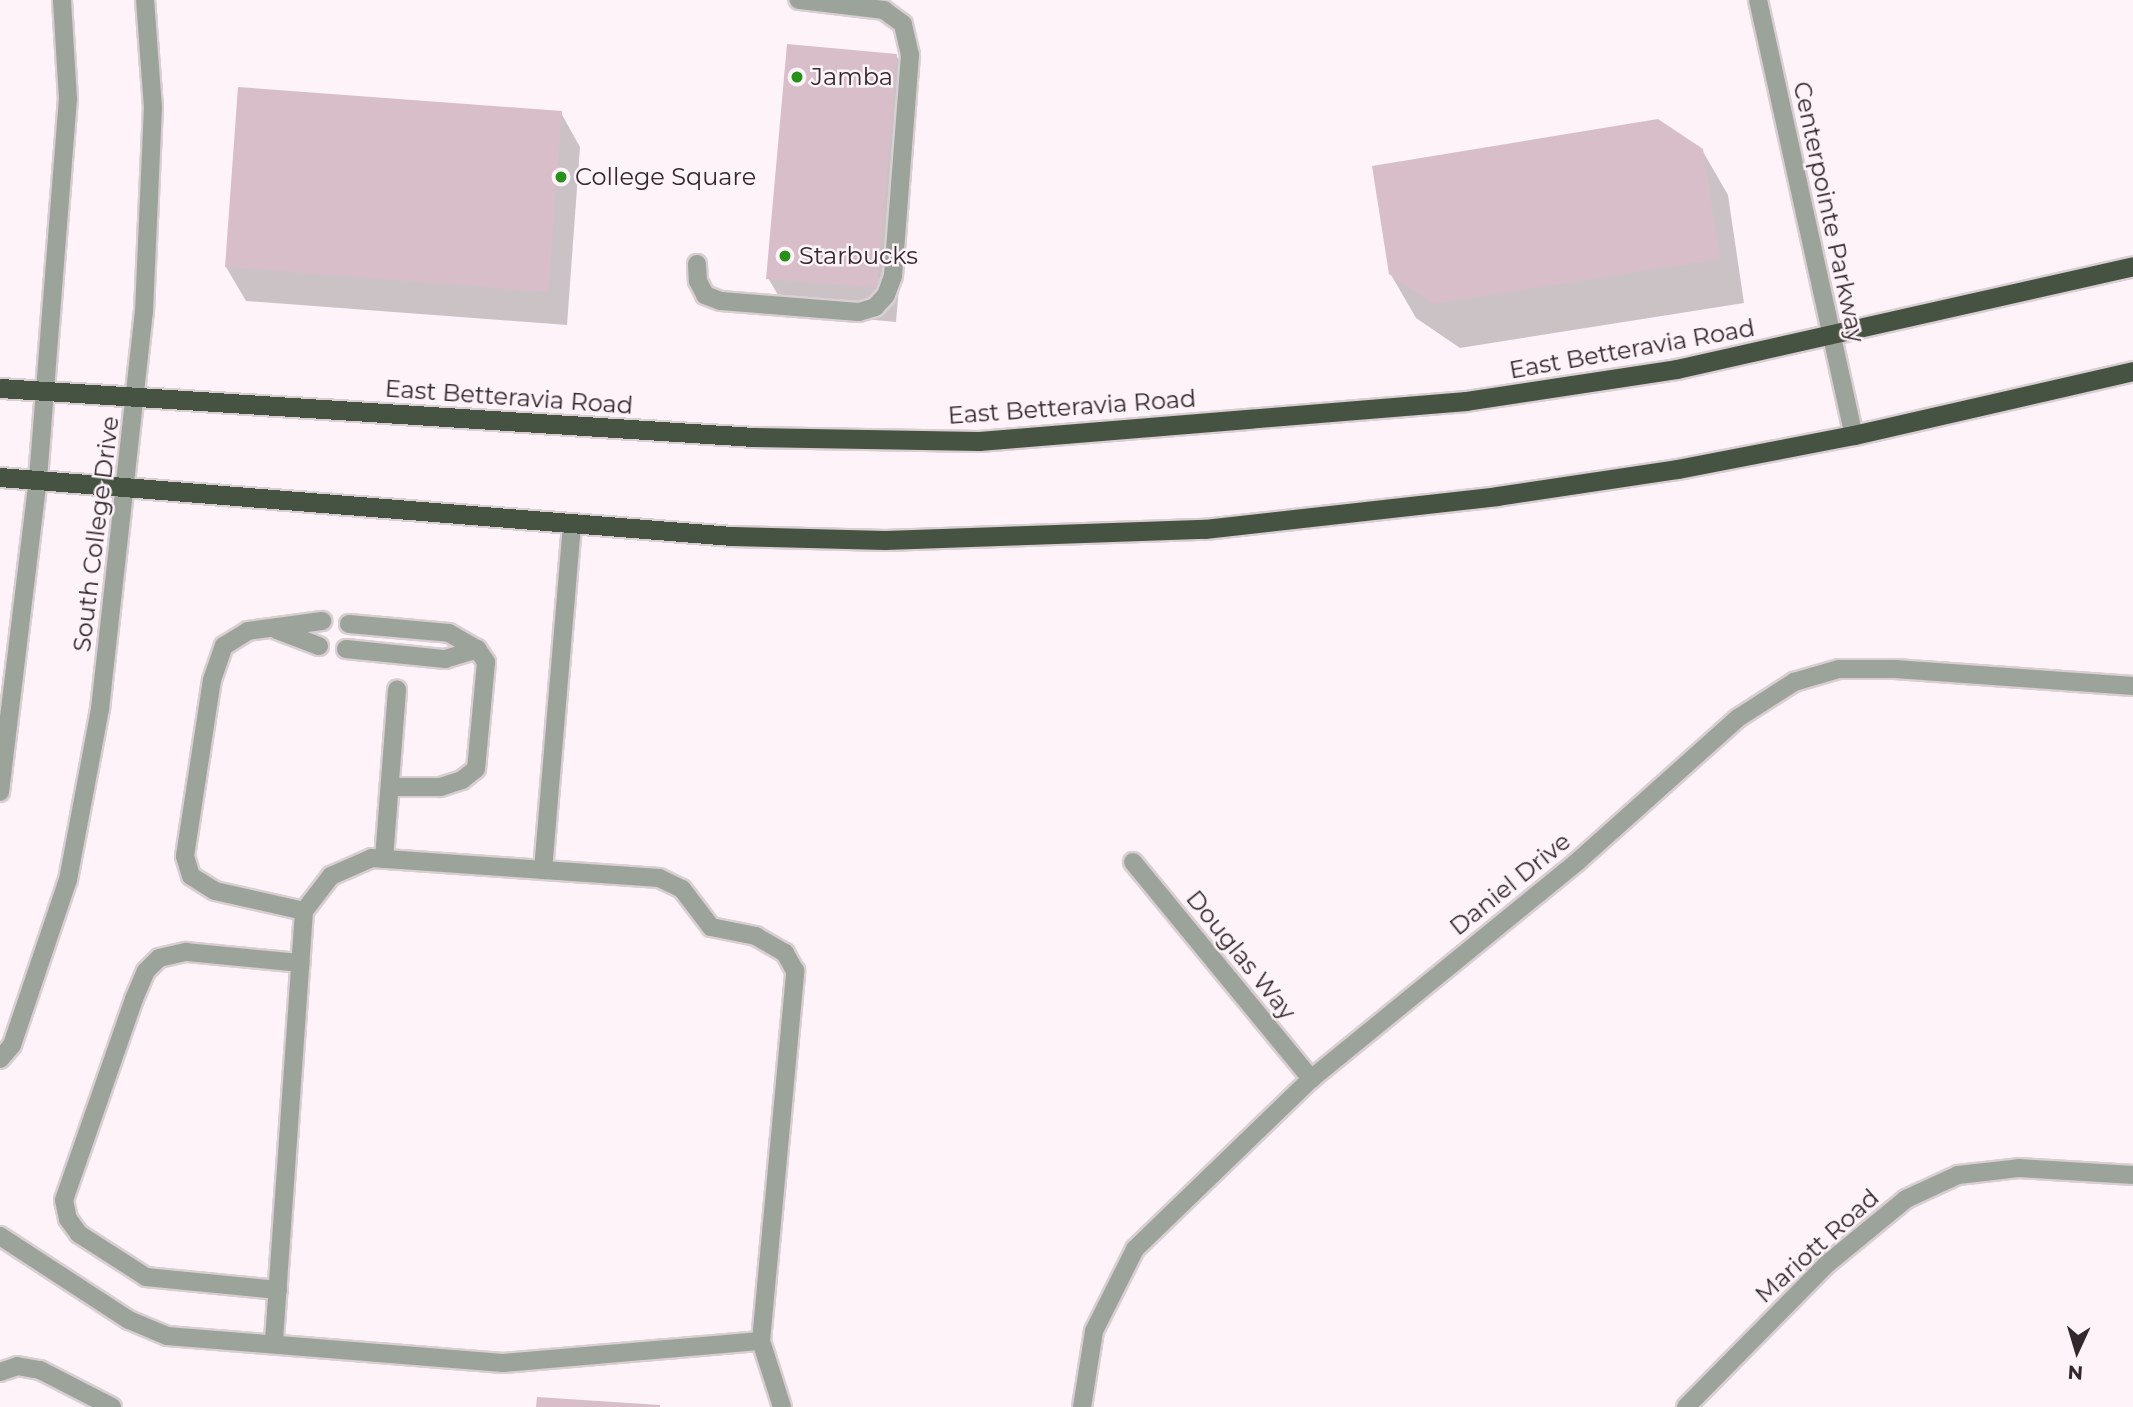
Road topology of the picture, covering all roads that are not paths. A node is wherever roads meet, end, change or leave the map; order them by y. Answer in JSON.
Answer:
{"nodes":[{"id":1,"x":62,"y":0,"type":"edge"},
{"id":2,"x":145,"y":0,"type":"edge"},
{"id":3,"x":799,"y":0,"type":"edge"},
{"id":4,"x":1758,"y":0,"type":"edge"},
{"id":5,"x":697,"y":264,"type":"dead end"},
{"id":6,"x":2133,"y":266,"type":"edge"},
{"id":7,"x":1831,"y":338,"type":"junction"},
{"id":8,"x":2133,"y":371,"type":"edge"},
{"id":9,"x":0,"y":388,"type":"edge"},
{"id":10,"x":45,"y":391,"type":"junction"},
{"id":11,"x":136,"y":399,"type":"junction"},
{"id":12,"x":1854,"y":435,"type":"junction"},
{"id":13,"x":0,"y":477,"type":"edge"},
{"id":14,"x":38,"y":479,"type":"junction"},
{"id":15,"x":127,"y":486,"type":"junction"},
{"id":16,"x":572,"y":523,"type":"junction"},
{"id":17,"x":322,"y":621,"type":"dead end"},
{"id":18,"x":349,"y":624,"type":"dead end"},
{"id":19,"x":274,"y":629,"type":"junction"},
{"id":20,"x":319,"y":646,"type":"dead end"},
{"id":21,"x":346,"y":649,"type":"dead end"},
{"id":22,"x":477,"y":649,"type":"junction"},
{"id":23,"x":2133,"y":686,"type":"edge"},
{"id":24,"x":397,"y":689,"type":"dead end"},
{"id":25,"x":390,"y":786,"type":"junction"},
{"id":26,"x":0,"y":792,"type":"edge"},
{"id":27,"x":384,"y":859,"type":"junction"},
{"id":28,"x":1133,"y":862,"type":"dead end"},
{"id":29,"x":544,"y":870,"type":"junction"},
{"id":30,"x":304,"y":911,"type":"junction"},
{"id":31,"x":300,"y":963,"type":"junction"},
{"id":32,"x":0,"y":1059,"type":"edge"},
{"id":33,"x":1311,"y":1079,"type":"junction"},
{"id":34,"x":2133,"y":1175,"type":"edge"},
{"id":35,"x":0,"y":1236,"type":"edge"},
{"id":36,"x":278,"y":1290,"type":"junction"},
{"id":37,"x":761,"y":1341,"type":"junction"},
{"id":38,"x":274,"y":1344,"type":"junction"},
{"id":39,"x":0,"y":1372,"type":"edge"},
{"id":40,"x":112,"y":1407,"type":"edge"},
{"id":41,"x":782,"y":1407,"type":"edge"},
{"id":42,"x":1082,"y":1407,"type":"edge"},
{"id":43,"x":1686,"y":1407,"type":"edge"}],
"edges":[{"from":1,"to":10,"type":"street"},
{"from":2,"to":11,"type":"street","name":"South College Drive"},
{"from":3,"to":5,"type":"street"},
{"from":4,"to":7,"type":"street","name":"Centerpointe Parkway"},
{"from":6,"to":7,"type":"highway","name":"East Betteravia Road"},
{"from":7,"to":11,"type":"highway","name":"East Betteravia Road"},
{"from":7,"to":12,"type":"street","name":"Centerpointe Parkway"},
{"from":8,"to":12,"type":"highway"},
{"from":9,"to":10,"type":"highway","name":"East Betteravia Road"},
{"from":10,"to":11,"type":"highway","name":"East Betteravia Road"},
{"from":10,"to":14,"type":"street"},
{"from":11,"to":15,"type":"street","name":"South College Drive"},
{"from":12,"to":16,"type":"highway"},
{"from":13,"to":14,"type":"highway"},
{"from":14,"to":15,"type":"highway"},
{"from":14,"to":26,"type":"street"},
{"from":15,"to":16,"type":"highway"},
{"from":15,"to":32,"type":"street","name":"South College Drive"},
{"from":16,"to":29,"type":"street"},
{"from":17,"to":19,"type":"street"},
{"from":18,"to":22,"type":"street"},
{"from":19,"to":20,"type":"street"},
{"from":19,"to":30,"type":"street"},
{"from":21,"to":22,"type":"street"},
{"from":22,"to":25,"type":"street"},
{"from":23,"to":33,"type":"street","name":"Daniel Drive"},
{"from":24,"to":25,"type":"street"},
{"from":25,"to":27,"type":"street"},
{"from":27,"to":29,"type":"street"},
{"from":27,"to":30,"type":"street"},
{"from":28,"to":33,"type":"street","name":"Douglas Way"},
{"from":29,"to":37,"type":"street"},
{"from":30,"to":31,"type":"street"},
{"from":31,"to":36,"type":"street"},
{"from":31,"to":36,"type":"street"},
{"from":33,"to":42,"type":"street","name":"Daniel Drive"},
{"from":34,"to":43,"type":"street","name":"Mariott Road"},
{"from":35,"to":38,"type":"street"},
{"from":36,"to":38,"type":"street"},
{"from":37,"to":38,"type":"street"},
{"from":37,"to":41,"type":"street"},
{"from":39,"to":40,"type":"street"}]}
